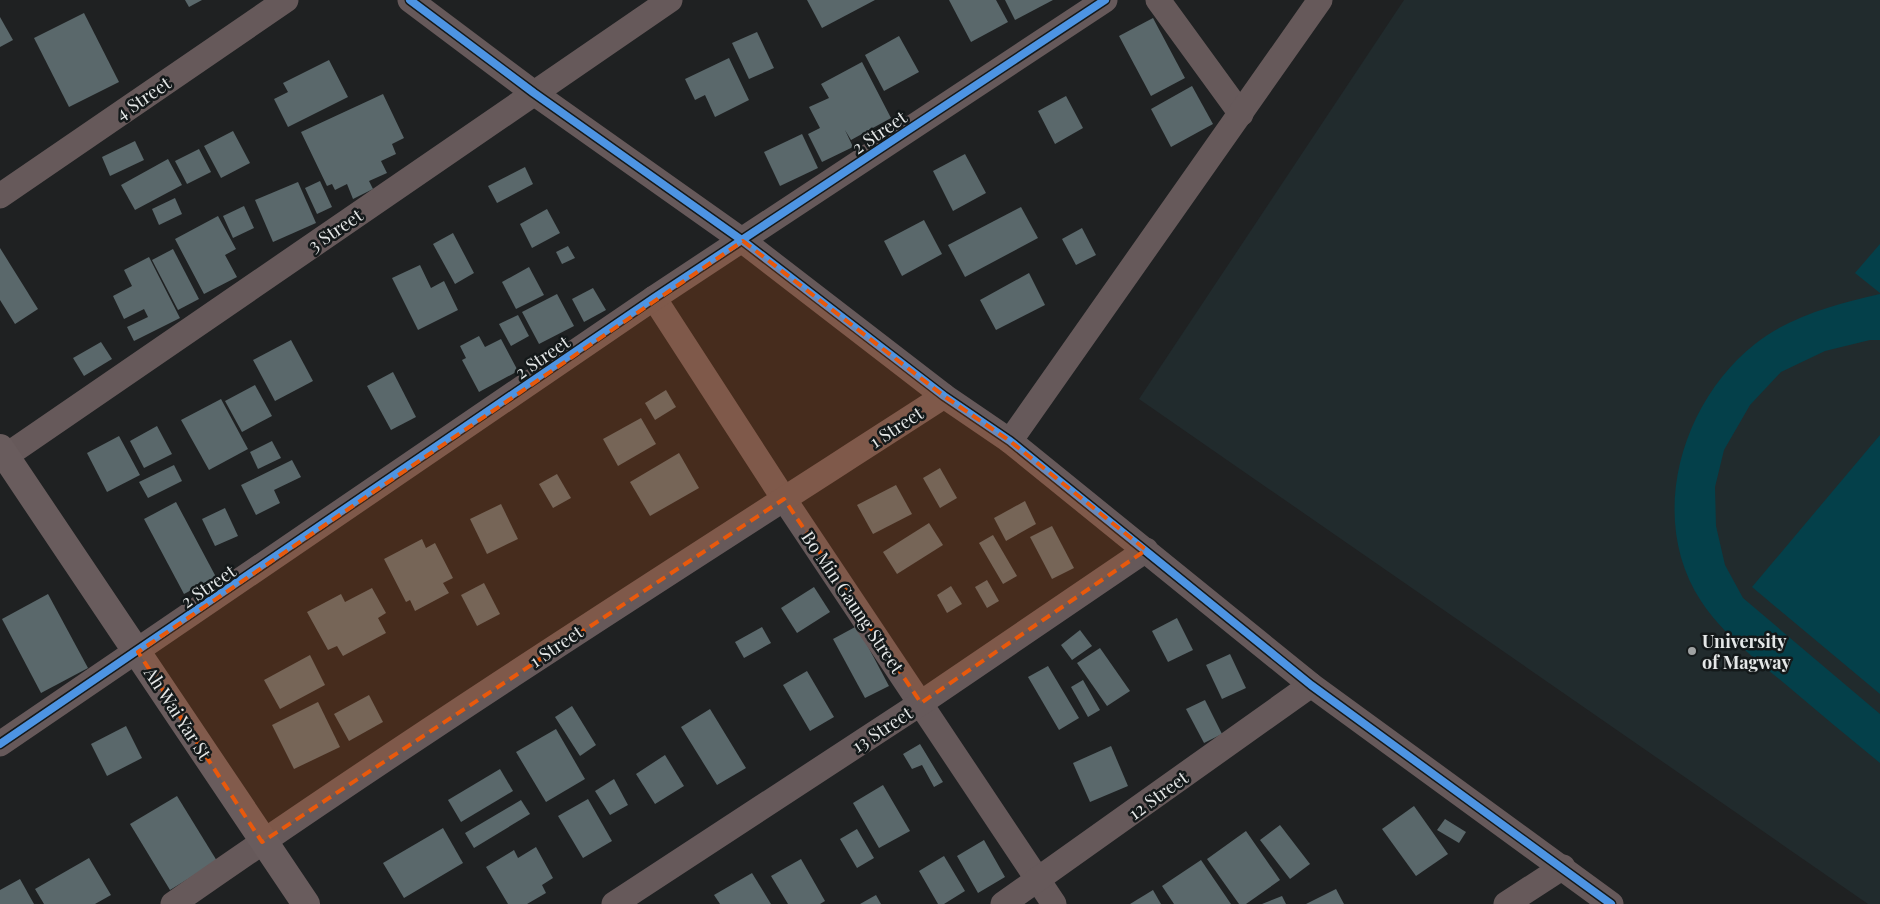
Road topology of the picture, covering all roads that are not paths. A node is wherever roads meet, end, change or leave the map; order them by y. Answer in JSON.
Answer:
{"nodes":[{"id":1,"x":286,"y":0,"type":"edge"},
{"id":2,"x":410,"y":0,"type":"edge"},
{"id":3,"x":670,"y":0,"type":"edge"},
{"id":4,"x":1105,"y":0,"type":"edge"},
{"id":5,"x":1158,"y":0,"type":"edge"},
{"id":6,"x":1320,"y":0,"type":"edge"},
{"id":7,"x":534,"y":93,"type":"junction"},
{"id":8,"x":1241,"y":114,"type":"junction"},
{"id":9,"x":0,"y":196,"type":"edge"},
{"id":10,"x":742,"y":241,"type":"junction"},
{"id":11,"x":654,"y":298,"type":"junction"},
{"id":12,"x":944,"y":396,"type":"junction"},
{"id":13,"x":1010,"y":441,"type":"junction"},
{"id":14,"x":2,"y":455,"type":"edge"},
{"id":15,"x":784,"y":499,"type":"junction"},
{"id":16,"x":1146,"y":550,"type":"junction"},
{"id":17,"x":138,"y":652,"type":"junction"},
{"id":18,"x":1311,"y":684,"type":"junction"},
{"id":19,"x":921,"y":703,"type":"junction"},
{"id":20,"x":0,"y":744,"type":"edge"},
{"id":21,"x":262,"y":842,"type":"junction"},
{"id":22,"x":1563,"y":867,"type":"junction"},
{"id":23,"x":1038,"y":881,"type":"junction"},
{"id":24,"x":173,"y":904,"type":"edge"},
{"id":25,"x":306,"y":904,"type":"edge"},
{"id":26,"x":614,"y":904,"type":"edge"},
{"id":27,"x":1003,"y":904,"type":"edge"},
{"id":28,"x":1054,"y":904,"type":"edge"},
{"id":29,"x":1506,"y":904,"type":"edge"},
{"id":30,"x":1611,"y":904,"type":"edge"}],
"edges":[{"from":1,"to":9,"type":"street","name":"4 Street"},
{"from":2,"to":7,"type":"street"},
{"from":3,"to":7,"type":"street","name":"3 Street"},
{"from":4,"to":10,"type":"street","name":"2 Street"},
{"from":5,"to":8,"type":"street"},
{"from":6,"to":8,"type":"street"},
{"from":7,"to":10,"type":"street"},
{"from":7,"to":14,"type":"street","name":"3 Street"},
{"from":8,"to":13,"type":"street"},
{"from":10,"to":11,"type":"street","name":"2 Street"},
{"from":10,"to":12,"type":"street"},
{"from":11,"to":15,"type":"street","name":"Bo Min Gaung Street"},
{"from":11,"to":17,"type":"street","name":"2 Street"},
{"from":12,"to":13,"type":"street"},
{"from":12,"to":15,"type":"street","name":"1 Street"},
{"from":13,"to":16,"type":"street"},
{"from":14,"to":17,"type":"street","name":"Ah Wai Yar St"},
{"from":15,"to":19,"type":"street","name":"Bo Min Gaung Street"},
{"from":15,"to":21,"type":"street","name":"1 Street"},
{"from":16,"to":18,"type":"street"},
{"from":16,"to":19,"type":"street","name":"13 Street"},
{"from":17,"to":20,"type":"street","name":"2 Street"},
{"from":17,"to":21,"type":"street","name":"Ah Wai Yar St"},
{"from":18,"to":22,"type":"street"},
{"from":18,"to":23,"type":"street","name":"12 Street"},
{"from":19,"to":23,"type":"street","name":"Bo Min Gaung Street"},
{"from":19,"to":26,"type":"street","name":"13 Street"},
{"from":21,"to":24,"type":"street","name":"1 Street"},
{"from":21,"to":25,"type":"street","name":"Ah Wai Yar St"},
{"from":22,"to":29,"type":"street"},
{"from":22,"to":30,"type":"street"},
{"from":23,"to":27,"type":"street","name":"12 Street"},
{"from":23,"to":28,"type":"street","name":"Bo Min Gaung Street"}]}
